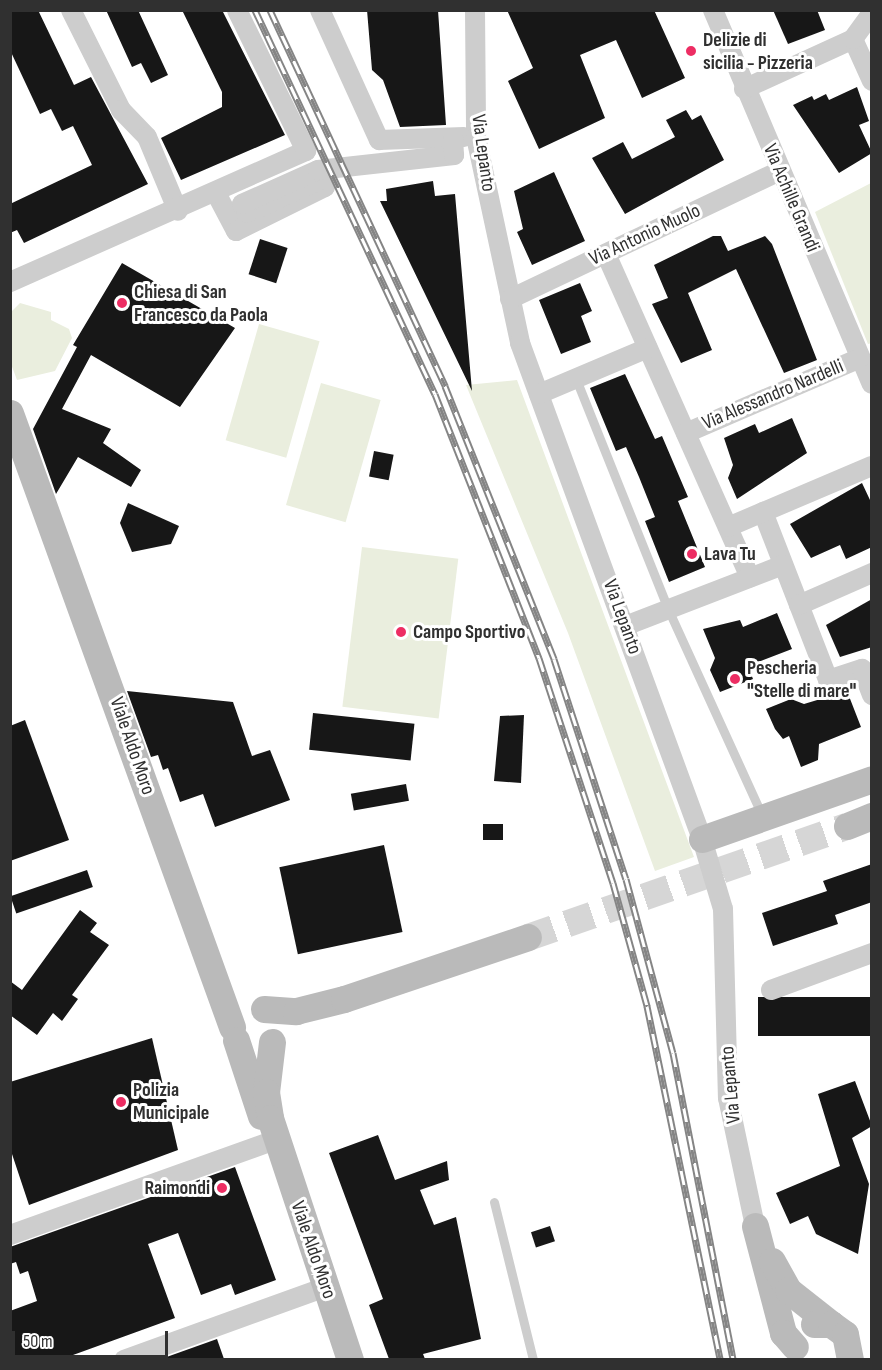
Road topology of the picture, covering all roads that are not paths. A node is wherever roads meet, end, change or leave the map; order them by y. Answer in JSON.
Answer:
{"nodes":[{"id":1,"x":71,"y":10,"type":"edge"},
{"id":2,"x":237,"y":10,"type":"edge"},
{"id":3,"x":475,"y":10,"type":"edge"},
{"id":4,"x":713,"y":10,"type":"edge"},
{"id":5,"x":870,"y":12,"type":"edge"},
{"id":6,"x":327,"y":15,"type":"edge"},
{"id":7,"x":853,"y":39,"type":"junction"},
{"id":8,"x":872,"y":81,"type":"edge"},
{"id":9,"x":744,"y":89,"type":"junction"},
{"id":10,"x":476,"y":137,"type":"junction"},
{"id":11,"x":453,"y":138,"type":"junction"},
{"id":12,"x":779,"y":171,"type":"junction"},
{"id":13,"x":216,"y":194,"type":"junction"},
{"id":14,"x":178,"y":211,"type":"junction"},
{"id":15,"x":606,"y":254,"type":"junction"},
{"id":16,"x":13,"y":283,"type":"edge"},
{"id":17,"x":510,"y":299,"type":"junction"},
{"id":18,"x":648,"y":348,"type":"junction"},
{"id":19,"x":860,"y":358,"type":"junction"},
{"id":20,"x":576,"y":378,"type":"junction"},
{"id":21,"x":872,"y":384,"type":"edge"},
{"id":22,"x":539,"y":394,"type":"junction"},
{"id":23,"x":10,"y":413,"type":"edge"},
{"id":24,"x":686,"y":433,"type":"junction"},
{"id":25,"x":872,"y":466,"type":"edge"},
{"id":26,"x":10,"y":469,"type":"edge"},
{"id":27,"x":763,"y":512,"type":"junction"},
{"id":28,"x":728,"y":526,"type":"junction"},
{"id":29,"x":62,"y":557,"type":"junction"},
{"id":30,"x":783,"y":565,"type":"junction"},
{"id":31,"x":872,"y":573,"type":"edge"},
{"id":32,"x":750,"y":577,"type":"junction"},
{"id":33,"x":799,"y":605,"type":"junction"},
{"id":34,"x":668,"y":609,"type":"junction"},
{"id":35,"x":625,"y":626,"type":"junction"},
{"id":36,"x":872,"y":695,"type":"edge"},
{"id":37,"x":872,"y":779,"type":"edge"},
{"id":38,"x":872,"y":816,"type":"edge"},
{"id":39,"x":763,"y":818,"type":"junction"},
{"id":40,"x":846,"y":826,"type":"tunnel mouth"},
{"id":41,"x":702,"y":839,"type":"junction"},
{"id":42,"x":201,"y":936,"type":"junction"},
{"id":43,"x":528,"y":937,"type":"tunnel mouth"},
{"id":44,"x":872,"y":953,"type":"edge"},
{"id":45,"x":771,"y":990,"type":"dead end"},
{"id":46,"x":344,"y":999,"type":"junction"},
{"id":47,"x":260,"y":1007,"type":"junction"},
{"id":48,"x":234,"y":1034,"type":"junction"},
{"id":49,"x":274,"y":1039,"type":"junction"},
{"id":50,"x":276,"y":1140,"type":"junction"},
{"id":51,"x":494,"y":1202,"type":"dead end"},
{"id":52,"x":755,"y":1226,"type":"junction"},
{"id":53,"x":10,"y":1235,"type":"edge"},
{"id":54,"x":326,"y":1287,"type":"junction"},
{"id":55,"x":831,"y":1324,"type":"junction"},
{"id":56,"x":854,"y":1355,"type":"edge"},
{"id":57,"x":796,"y":1356,"type":"edge"},
{"id":58,"x":124,"y":1359,"type":"edge"},
{"id":59,"x":350,"y":1359,"type":"edge"},
{"id":60,"x":533,"y":1359,"type":"edge"}],
"edges":[{"from":1,"to":14,"type":"street"},
{"from":2,"to":13,"type":"street"},
{"from":3,"to":10,"type":"street","name":"Via Lepanto"},
{"from":4,"to":9,"type":"street","name":"Via Achille Grandi"},
{"from":5,"to":7,"type":"street"},
{"from":6,"to":11,"type":"street"},
{"from":7,"to":8,"type":"street"},
{"from":7,"to":9,"type":"street"},
{"from":9,"to":12,"type":"street","name":"Via Achille Grandi"},
{"from":10,"to":11,"type":"street"},
{"from":10,"to":17,"type":"street","name":"Via Lepanto"},
{"from":11,"to":13,"type":"street"},
{"from":12,"to":15,"type":"street","name":"Via Antonio Muolo"},
{"from":12,"to":19,"type":"street","name":"Via Achille Grandi"},
{"from":13,"to":14,"type":"street"},
{"from":14,"to":16,"type":"street"},
{"from":15,"to":17,"type":"street","name":"Via Antonio Muolo"},
{"from":15,"to":18,"type":"street","name":"Via Alessandro Nardelli"},
{"from":17,"to":22,"type":"street","name":"Via Lepanto"},
{"from":18,"to":20,"type":"street"},
{"from":18,"to":24,"type":"street","name":"Via Alessandro Nardelli"},
{"from":19,"to":21,"type":"street","name":"Via Achille Grandi"},
{"from":19,"to":24,"type":"street","name":"Via Alessandro Nardelli"},
{"from":20,"to":22,"type":"street"},
{"from":20,"to":34,"type":"lane"},
{"from":22,"to":35,"type":"street","name":"Via Lepanto"},
{"from":23,"to":29,"type":"main road","name":"Viale Aldo Moro"},
{"from":24,"to":28,"type":"street","name":"Via Alessandro Nardelli"},
{"from":25,"to":27,"type":"street"},
{"from":26,"to":29,"type":"main road","name":"Viale Aldo Moro"},
{"from":27,"to":28,"type":"street"},
{"from":27,"to":30,"type":"street"},
{"from":28,"to":32,"type":"street","name":"Via Alessandro Nardelli"},
{"from":29,"to":42,"type":"main road","name":"Viale Aldo Moro"},
{"from":30,"to":32,"type":"street"},
{"from":30,"to":33,"type":"street"},
{"from":31,"to":33,"type":"street"},
{"from":32,"to":34,"type":"street"},
{"from":33,"to":36,"type":"street"},
{"from":34,"to":35,"type":"street"},
{"from":34,"to":39,"type":"lane"},
{"from":35,"to":41,"type":"street","name":"Via Lepanto"},
{"from":37,"to":39,"type":"main road"},
{"from":38,"to":40,"type":"main road"},
{"from":39,"to":41,"type":"main road"},
{"from":41,"to":52,"type":"street","name":"Via Lepanto"},
{"from":42,"to":47,"type":"main road","name":"Viale Aldo Moro"},
{"from":42,"to":48,"type":"main road","name":"Viale Aldo Moro"},
{"from":43,"to":46,"type":"main road"},
{"from":44,"to":45,"type":"street"},
{"from":46,"to":47,"type":"main road"},
{"from":46,"to":49,"type":"main road"},
{"from":47,"to":48,"type":"main road"},
{"from":47,"to":49,"type":"main road"},
{"from":48,"to":49,"type":"main road"},
{"from":48,"to":50,"type":"main road","name":"Viale Aldo Moro"},
{"from":49,"to":50,"type":"main road","name":"Viale Aldo Moro"},
{"from":50,"to":53,"type":"street"},
{"from":50,"to":54,"type":"main road","name":"Viale Aldo Moro"},
{"from":51,"to":60,"type":"lane"},
{"from":52,"to":55,"type":"main road"},
{"from":52,"to":57,"type":"main road"},
{"from":54,"to":58,"type":"street"},
{"from":54,"to":59,"type":"main road","name":"Viale Aldo Moro"},
{"from":55,"to":56,"type":"main road"},
{"from":55,"to":57,"type":"main road"}]}
